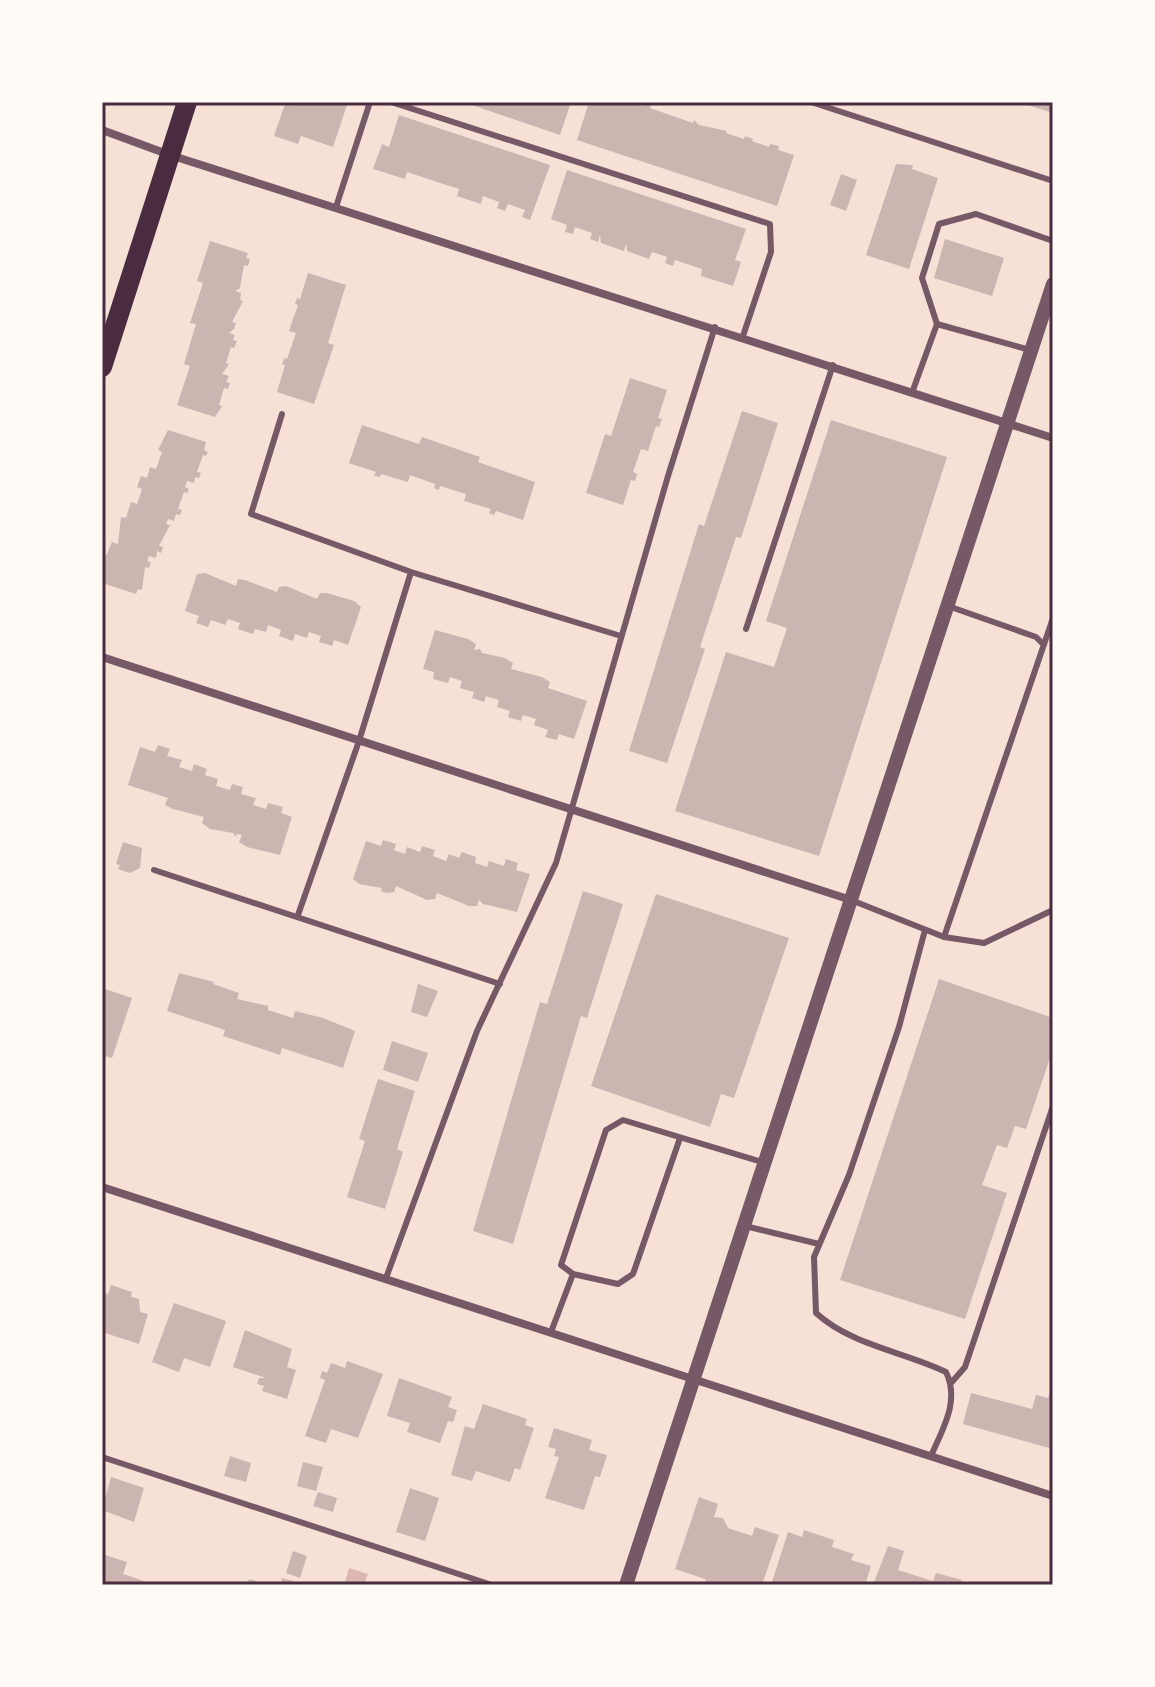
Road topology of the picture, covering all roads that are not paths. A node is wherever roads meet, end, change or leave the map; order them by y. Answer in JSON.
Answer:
{"nodes":[{"id":1,"x":187,"y":102,"type":"edge"},
{"id":2,"x":370,"y":102,"type":"edge"},
{"id":3,"x":391,"y":102,"type":"edge"},
{"id":4,"x":811,"y":102,"type":"edge"},
{"id":5,"x":102,"y":130,"type":"edge"},
{"id":6,"x":170,"y":155,"type":"junction"},
{"id":7,"x":1053,"y":181,"type":"edge"},
{"id":8,"x":336,"y":207,"type":"junction"},
{"id":9,"x":1053,"y":241,"type":"edge"},
{"id":10,"x":1053,"y":284,"type":"edge"},
{"id":11,"x":937,"y":324,"type":"junction"},
{"id":12,"x":715,"y":327,"type":"junction"},
{"id":13,"x":743,"y":336,"type":"junction"},
{"id":14,"x":1031,"y":351,"type":"junction"},
{"id":15,"x":833,"y":365,"type":"junction"},
{"id":16,"x":102,"y":367,"type":"edge"},
{"id":17,"x":913,"y":390,"type":"junction"},
{"id":18,"x":282,"y":414,"type":"dead end"},
{"id":19,"x":1008,"y":421,"type":"junction"},
{"id":20,"x":1053,"y":438,"type":"edge"},
{"id":21,"x":411,"y":572,"type":"junction"},
{"id":22,"x":948,"y":606,"type":"junction"},
{"id":23,"x":1053,"y":618,"type":"edge"},
{"id":24,"x":746,"y":629,"type":"dead end"},
{"id":25,"x":621,"y":636,"type":"junction"},
{"id":26,"x":1043,"y":644,"type":"junction"},
{"id":27,"x":102,"y":657,"type":"edge"},
{"id":28,"x":359,"y":741,"type":"junction"},
{"id":29,"x":572,"y":811,"type":"junction"},
{"id":30,"x":154,"y":870,"type":"dead end"},
{"id":31,"x":851,"y":900,"type":"junction"},
{"id":32,"x":1053,"y":910,"type":"edge"},
{"id":33,"x":298,"y":915,"type":"junction"},
{"id":34,"x":925,"y":930,"type":"junction"},
{"id":35,"x":944,"y":937,"type":"junction"},
{"id":36,"x":500,"y":984,"type":"junction"},
{"id":37,"x":1053,"y":1106,"type":"edge"},
{"id":38,"x":680,"y":1138,"type":"junction"},
{"id":39,"x":765,"y":1163,"type":"junction"},
{"id":40,"x":102,"y":1187,"type":"edge"},
{"id":41,"x":744,"y":1226,"type":"junction"},
{"id":42,"x":819,"y":1244,"type":"junction"},
{"id":43,"x":573,"y":1274,"type":"junction"},
{"id":44,"x":386,"y":1278,"type":"junction"},
{"id":45,"x":551,"y":1332,"type":"junction"},
{"id":46,"x":694,"y":1378,"type":"junction"},
{"id":47,"x":951,"y":1383,"type":"junction"},
{"id":48,"x":931,"y":1456,"type":"junction"},
{"id":49,"x":102,"y":1457,"type":"edge"},
{"id":50,"x":1053,"y":1496,"type":"edge"},
{"id":51,"x":492,"y":1585,"type":"edge"},
{"id":52,"x":626,"y":1585,"type":"edge"}],
"edges":[{"from":1,"to":6,"type":"main road"},
{"from":2,"to":8,"type":"lane"},
{"from":3,"to":13,"type":"lane"},
{"from":4,"to":7,"type":"lane"},
{"from":5,"to":6,"type":"street"},
{"from":6,"to":8,"type":"street"},
{"from":6,"to":16,"type":"main road"},
{"from":8,"to":12,"type":"street"},
{"from":9,"to":11,"type":"lane"},
{"from":10,"to":14,"type":"street"},
{"from":11,"to":14,"type":"lane"},
{"from":11,"to":17,"type":"lane"},
{"from":12,"to":13,"type":"street"},
{"from":12,"to":25,"type":"lane"},
{"from":13,"to":15,"type":"street"},
{"from":14,"to":19,"type":"street"},
{"from":15,"to":17,"type":"street"},
{"from":15,"to":24,"type":"lane"},
{"from":17,"to":19,"type":"street"},
{"from":18,"to":21,"type":"lane"},
{"from":19,"to":20,"type":"street"},
{"from":19,"to":22,"type":"street"},
{"from":21,"to":25,"type":"lane"},
{"from":21,"to":28,"type":"lane"},
{"from":22,"to":26,"type":"lane"},
{"from":22,"to":31,"type":"street"},
{"from":23,"to":26,"type":"lane"},
{"from":25,"to":29,"type":"lane"},
{"from":26,"to":35,"type":"lane"},
{"from":27,"to":28,"type":"street"},
{"from":28,"to":29,"type":"street"},
{"from":28,"to":33,"type":"lane"},
{"from":29,"to":31,"type":"street"},
{"from":29,"to":36,"type":"lane"},
{"from":30,"to":33,"type":"lane"},
{"from":31,"to":34,"type":"lane"},
{"from":31,"to":39,"type":"street"},
{"from":32,"to":35,"type":"lane"},
{"from":33,"to":36,"type":"lane"},
{"from":34,"to":35,"type":"lane"},
{"from":34,"to":42,"type":"lane"},
{"from":36,"to":44,"type":"lane"},
{"from":37,"to":47,"type":"lane"},
{"from":38,"to":39,"type":"lane"},
{"from":38,"to":43,"type":"lane"},
{"from":38,"to":43,"type":"lane"},
{"from":39,"to":41,"type":"street"},
{"from":40,"to":44,"type":"street"},
{"from":41,"to":42,"type":"lane"},
{"from":41,"to":46,"type":"street"},
{"from":42,"to":47,"type":"lane"},
{"from":43,"to":45,"type":"lane"},
{"from":44,"to":45,"type":"street"},
{"from":45,"to":46,"type":"street"},
{"from":46,"to":48,"type":"street"},
{"from":46,"to":52,"type":"street"},
{"from":47,"to":48,"type":"lane"},
{"from":48,"to":50,"type":"street"},
{"from":49,"to":51,"type":"lane"}]}
